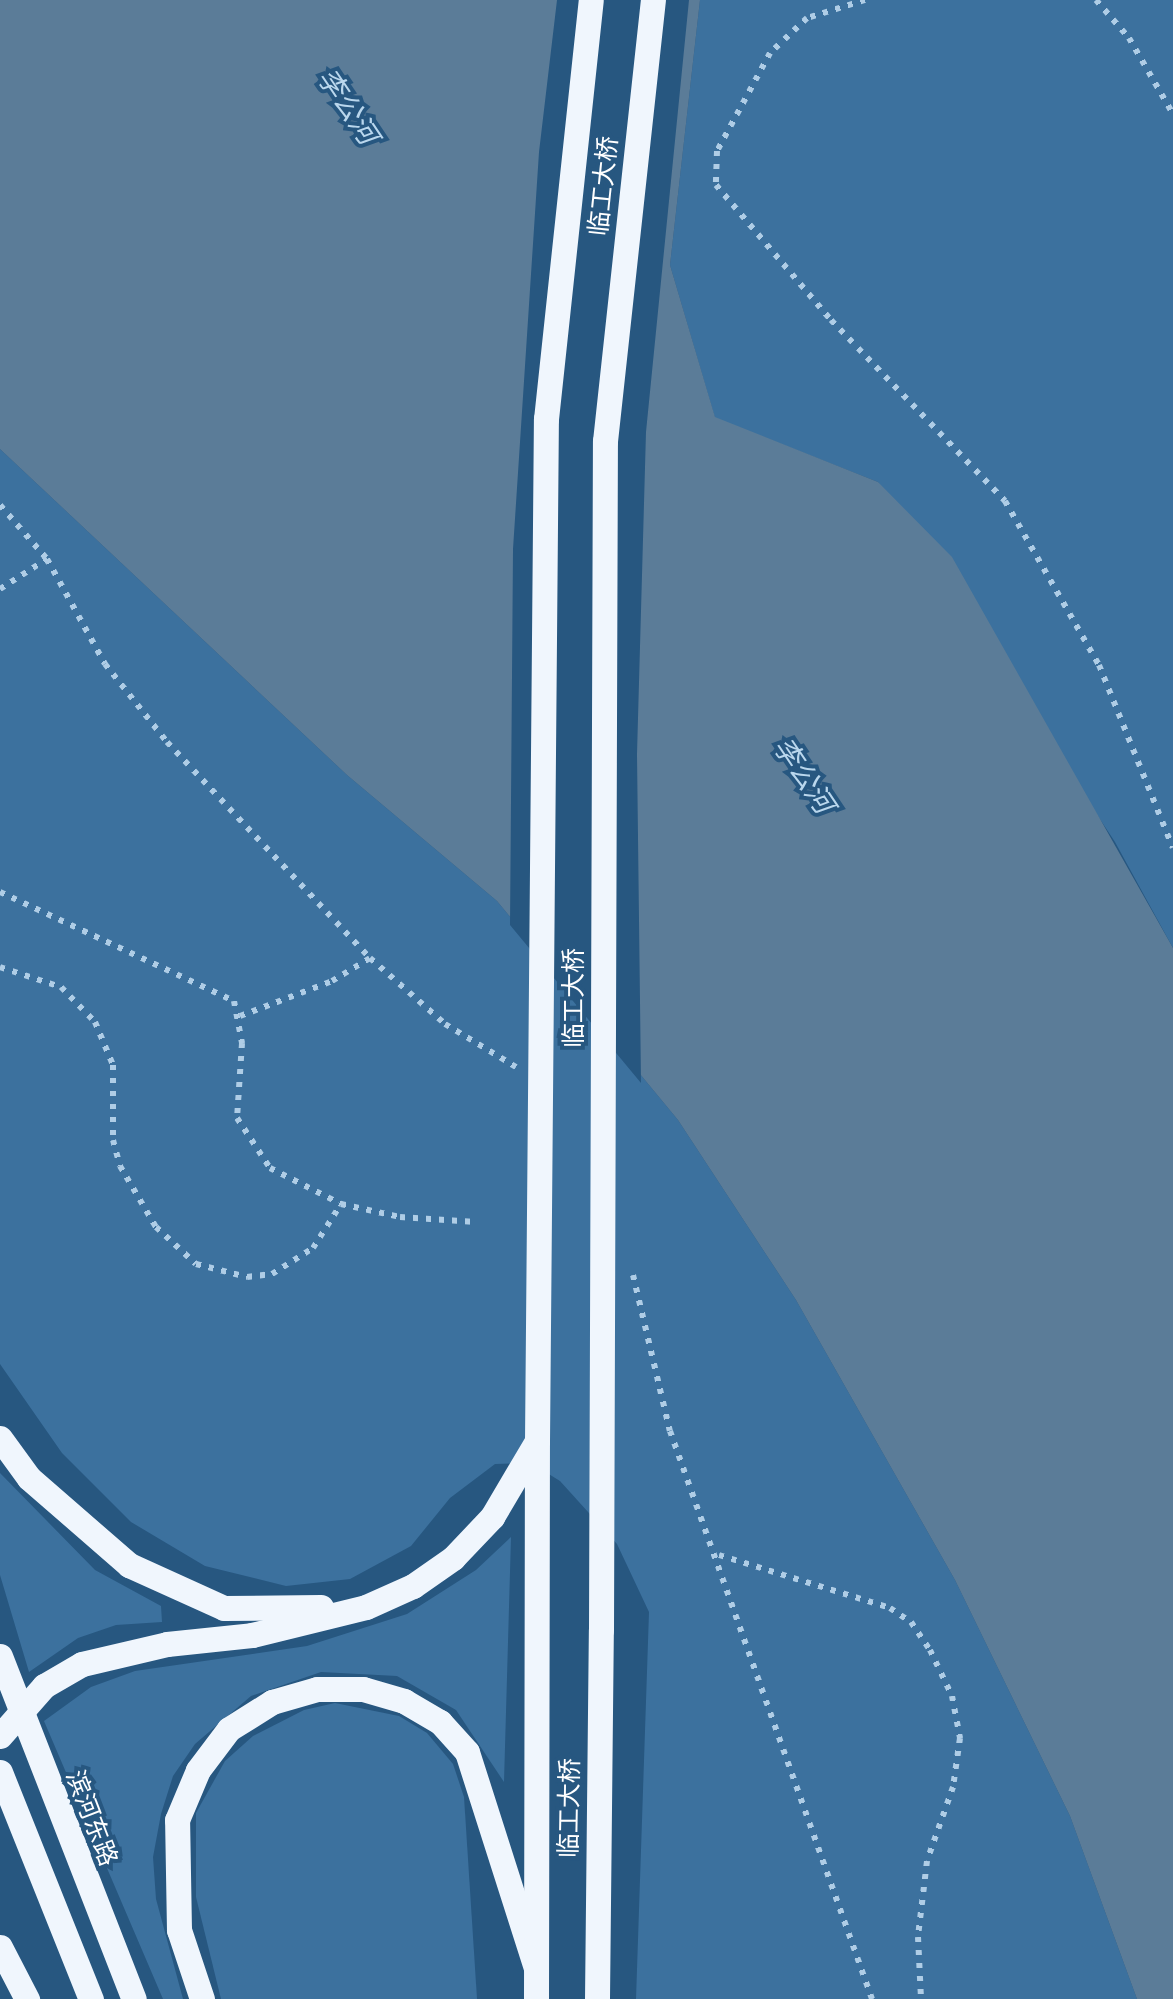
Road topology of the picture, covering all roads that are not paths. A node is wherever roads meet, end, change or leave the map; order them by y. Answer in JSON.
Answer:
{"nodes":[{"id":1,"x":591,"y":0,"type":"edge"},
{"id":2,"x":653,"y":0,"type":"edge"},
{"id":3,"x":0,"y":1438,"type":"edge"},
{"id":4,"x":537,"y":1440,"type":"junction"},
{"id":5,"x":366,"y":1607,"type":"junction"},
{"id":6,"x":0,"y":1656,"type":"edge"},
{"id":7,"x":0,"y":1736,"type":"edge"},
{"id":8,"x":0,"y":1772,"type":"edge"},
{"id":9,"x":0,"y":1947,"type":"edge"},
{"id":10,"x":536,"y":1968,"type":"junction"},
{"id":11,"x":27,"y":1999,"type":"edge"},
{"id":12,"x":91,"y":1999,"type":"edge"},
{"id":13,"x":134,"y":1999,"type":"edge"},
{"id":14,"x":202,"y":1999,"type":"edge"},
{"id":15,"x":536,"y":1999,"type":"edge"},
{"id":16,"x":597,"y":1999,"type":"edge"}],
"edges":[{"from":1,"to":4,"type":"main road","name":"临工大桥","bridge":true},
{"from":2,"to":16,"type":"main road","name":"临工大桥","bridge":true},
{"from":3,"to":5,"type":"main road"},
{"from":4,"to":5,"type":"main road"},
{"from":4,"to":10,"type":"main road","name":"临工大桥"},
{"from":5,"to":7,"type":"main road","bridge":true},
{"from":6,"to":13,"type":"main road","name":"滨河东路"},
{"from":8,"to":12,"type":"main road"},
{"from":9,"to":11,"type":"main road"},
{"from":10,"to":14,"type":"main road"},
{"from":10,"to":15,"type":"main road","name":"临工大桥"}]}
